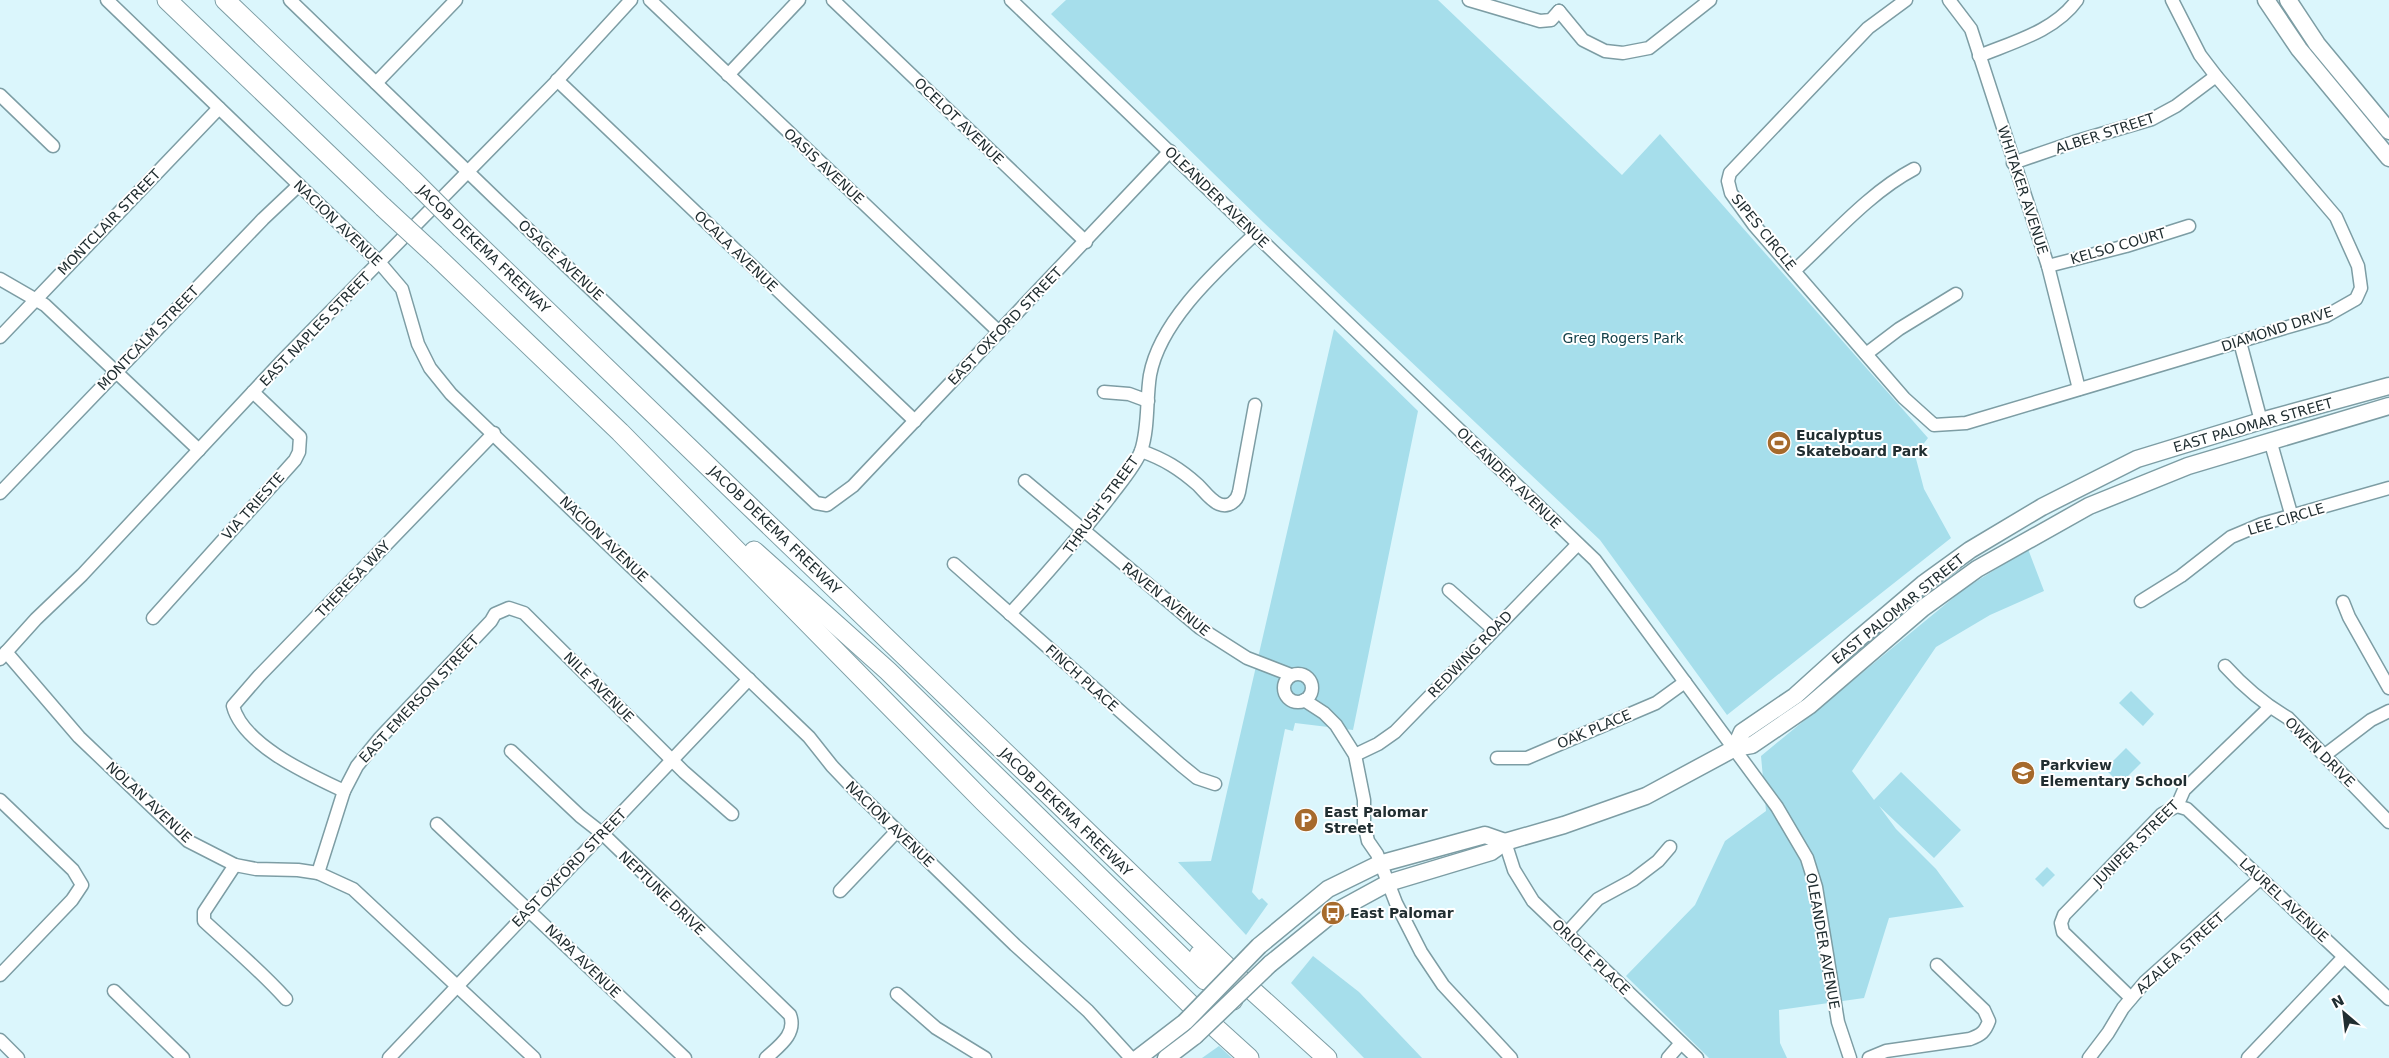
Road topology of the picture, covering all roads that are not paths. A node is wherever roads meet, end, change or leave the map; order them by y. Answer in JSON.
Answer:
{"nodes":[{"id":1,"x":107,"y":0,"type":"edge"},
{"id":2,"x":167,"y":0,"type":"edge"},
{"id":3,"x":225,"y":0,"type":"edge"},
{"id":4,"x":290,"y":0,"type":"edge"},
{"id":5,"x":456,"y":0,"type":"edge"},
{"id":6,"x":631,"y":0,"type":"edge"},
{"id":7,"x":650,"y":0,"type":"edge"},
{"id":8,"x":799,"y":0,"type":"edge"},
{"id":9,"x":833,"y":0,"type":"edge"},
{"id":10,"x":1011,"y":0,"type":"edge"},
{"id":11,"x":1469,"y":0,"type":"edge"},
{"id":12,"x":1710,"y":0,"type":"edge"},
{"id":13,"x":1906,"y":0,"type":"edge"},
{"id":14,"x":1948,"y":0,"type":"edge"},
{"id":15,"x":2077,"y":0,"type":"edge"},
{"id":16,"x":2172,"y":0,"type":"edge"},
{"id":17,"x":2286,"y":0,"type":"edge"},
{"id":18,"x":1560,"y":5,"type":"edge"},
{"id":19,"x":2268,"y":5,"type":"edge"},
{"id":20,"x":1979,"y":56,"type":"junction"},
{"id":21,"x":728,"y":75,"type":"junction"},
{"id":22,"x":2216,"y":76,"type":"junction"},
{"id":23,"x":557,"y":80,"type":"junction"},
{"id":24,"x":376,"y":83,"type":"junction"},
{"id":25,"x":0,"y":95,"type":"edge"},
{"id":26,"x":219,"y":108,"type":"junction"},
{"id":27,"x":2389,"y":131,"type":"edge"},
{"id":28,"x":53,"y":146,"type":"dead end"},
{"id":29,"x":2386,"y":147,"type":"edge"},
{"id":30,"x":1170,"y":151,"type":"junction"},
{"id":31,"x":2013,"y":163,"type":"junction"},
{"id":32,"x":1914,"y":169,"type":"dead end"},
{"id":33,"x":468,"y":171,"type":"junction"},
{"id":34,"x":299,"y":185,"type":"junction"},
{"id":35,"x":2189,"y":226,"type":"dead end"},
{"id":36,"x":461,"y":228,"type":"junction"},
{"id":37,"x":1256,"y":234,"type":"junction"},
{"id":38,"x":1086,"y":242,"type":"junction"},
{"id":39,"x":379,"y":262,"type":"junction"},
{"id":40,"x":2048,"y":266,"type":"junction"},
{"id":41,"x":1794,"y":271,"type":"junction"},
{"id":42,"x":0,"y":279,"type":"edge"},
{"id":43,"x":1956,"y":294,"type":"dead end"},
{"id":44,"x":36,"y":299,"type":"junction"},
{"id":45,"x":999,"y":332,"type":"junction"},
{"id":46,"x":0,"y":337,"type":"edge"},
{"id":47,"x":2240,"y":342,"type":"junction"},
{"id":48,"x":1866,"y":354,"type":"junction"},
{"id":49,"x":116,"y":372,"type":"junction"},
{"id":50,"x":2389,"y":386,"type":"edge"},
{"id":51,"x":2079,"y":389,"type":"junction"},
{"id":52,"x":254,"y":392,"type":"junction"},
{"id":53,"x":1104,"y":392,"type":"dead end"},
{"id":54,"x":1148,"y":401,"type":"junction"},
{"id":55,"x":1255,"y":405,"type":"dead end"},
{"id":56,"x":2389,"y":406,"type":"edge"},
{"id":57,"x":2305,"y":409,"type":"junction"},
{"id":58,"x":915,"y":421,"type":"junction"},
{"id":59,"x":2260,"y":421,"type":"junction"},
{"id":60,"x":1934,"y":425,"type":"joint"},
{"id":61,"x":620,"y":432,"type":"junction"},
{"id":62,"x":494,"y":433,"type":"junction"},
{"id":63,"x":2270,"y":440,"type":"junction"},
{"id":64,"x":199,"y":450,"type":"junction"},
{"id":65,"x":1141,"y":451,"type":"junction"},
{"id":66,"x":2222,"y":456,"type":"junction"},
{"id":67,"x":1025,"y":481,"type":"dead end"},
{"id":68,"x":2389,"y":488,"type":"edge"},
{"id":69,"x":0,"y":493,"type":"edge"},
{"id":70,"x":838,"y":498,"type":"joint"},
{"id":71,"x":2292,"y":517,"type":"junction"},
{"id":72,"x":1083,"y":531,"type":"junction"},
{"id":73,"x":1986,"y":540,"type":"junction"},
{"id":74,"x":1578,"y":544,"type":"junction"},
{"id":75,"x":954,"y":564,"type":"dead end"},
{"id":76,"x":1980,"y":568,"type":"junction"},
{"id":77,"x":1449,"y":590,"type":"dead end"},
{"id":78,"x":2141,"y":601,"type":"dead end"},
{"id":79,"x":2344,"y":602,"type":"dead end"},
{"id":80,"x":524,"y":613,"type":"joint"},
{"id":81,"x":1010,"y":614,"type":"junction"},
{"id":82,"x":153,"y":618,"type":"dead end"},
{"id":83,"x":1493,"y":629,"type":"junction"},
{"id":84,"x":3,"y":655,"type":"edge"},
{"id":85,"x":1253,"y":661,"type":"junction"},
{"id":86,"x":2225,"y":666,"type":"dead end"},
{"id":87,"x":1291,"y":675,"type":"junction"},
{"id":88,"x":749,"y":679,"type":"junction"},
{"id":89,"x":1685,"y":682,"type":"junction"},
{"id":90,"x":1284,"y":688,"type":"junction"},
{"id":91,"x":1312,"y":688,"type":"junction"},
{"id":92,"x":2389,"y":688,"type":"edge"},
{"id":93,"x":1304,"y":700,"type":"junction"},
{"id":94,"x":2270,"y":707,"type":"junction"},
{"id":95,"x":2389,"y":712,"type":"edge"},
{"id":96,"x":1324,"y":713,"type":"junction"},
{"id":97,"x":1734,"y":748,"type":"junction"},
{"id":98,"x":511,"y":751,"type":"dead end"},
{"id":99,"x":1354,"y":755,"type":"junction"},
{"id":100,"x":2325,"y":755,"type":"junction"},
{"id":101,"x":1497,"y":758,"type":"dead end"},
{"id":102,"x":673,"y":760,"type":"junction"},
{"id":103,"x":1215,"y":784,"type":"dead end"},
{"id":104,"x":344,"y":791,"type":"junction"},
{"id":105,"x":0,"y":800,"type":"edge"},
{"id":106,"x":2177,"y":806,"type":"junction"},
{"id":107,"x":732,"y":814,"type":"dead end"},
{"id":108,"x":2389,"y":822,"type":"edge"},
{"id":109,"x":437,"y":824,"type":"dead end"},
{"id":110,"x":897,"y":831,"type":"junction"},
{"id":111,"x":602,"y":834,"type":"junction"},
{"id":112,"x":1505,"y":842,"type":"junction"},
{"id":113,"x":1670,"y":847,"type":"dead end"},
{"id":114,"x":1380,"y":864,"type":"junction"},
{"id":115,"x":235,"y":865,"type":"junction"},
{"id":116,"x":318,"y":873,"type":"junction"},
{"id":117,"x":2261,"y":878,"type":"junction"},
{"id":118,"x":1388,"y":883,"type":"junction"},
{"id":119,"x":1122,"y":888,"type":"junction"},
{"id":120,"x":840,"y":891,"type":"dead end"},
{"id":121,"x":529,"y":909,"type":"junction"},
{"id":122,"x":1567,"y":933,"type":"junction"},
{"id":123,"x":2344,"y":957,"type":"junction"},
{"id":124,"x":1937,"y":965,"type":"dead end"},
{"id":125,"x":0,"y":975,"type":"edge"},
{"id":126,"x":457,"y":985,"type":"junction"},
{"id":127,"x":1223,"y":989,"type":"junction"},
{"id":128,"x":114,"y":991,"type":"dead end"},
{"id":129,"x":897,"y":994,"type":"dead end"},
{"id":130,"x":2131,"y":998,"type":"junction"},
{"id":131,"x":286,"y":999,"type":"dead end"},
{"id":132,"x":2389,"y":999,"type":"edge"},
{"id":133,"x":0,"y":1040,"type":"edge"},
{"id":134,"x":1681,"y":1043,"type":"junction"},
{"id":135,"x":18,"y":1058,"type":"edge"},
{"id":136,"x":183,"y":1058,"type":"edge"},
{"id":137,"x":389,"y":1058,"type":"edge"},
{"id":138,"x":534,"y":1058,"type":"edge"},
{"id":139,"x":685,"y":1058,"type":"edge"},
{"id":140,"x":766,"y":1058,"type":"edge"},
{"id":141,"x":985,"y":1058,"type":"edge"},
{"id":142,"x":1131,"y":1058,"type":"edge"},
{"id":143,"x":1138,"y":1058,"type":"edge"},
{"id":144,"x":1166,"y":1058,"type":"edge"},
{"id":145,"x":1249,"y":1058,"type":"edge"},
{"id":146,"x":1328,"y":1058,"type":"edge"},
{"id":147,"x":1511,"y":1058,"type":"edge"},
{"id":148,"x":1668,"y":1058,"type":"edge"},
{"id":149,"x":1697,"y":1058,"type":"edge"},
{"id":150,"x":1850,"y":1058,"type":"edge"},
{"id":151,"x":1869,"y":1058,"type":"edge"},
{"id":152,"x":2089,"y":1058,"type":"edge"},
{"id":153,"x":2248,"y":1058,"type":"edge"}],
"edges":[{"from":1,"to":26,"type":"street","name":"NACION AVENUE"},
{"from":2,"to":61,"type":"highway","bridge":true},
{"from":3,"to":36,"type":"highway","name":"JACOB DEKEMA FREEWAY","bridge":true},
{"from":4,"to":24,"type":"street","name":"OSAGE AVENUE"},
{"from":5,"to":24,"type":"street"},
{"from":6,"to":23,"type":"street","name":"EAST NAPLES STREET"},
{"from":7,"to":21,"type":"street","name":"OASIS AVENUE"},
{"from":8,"to":21,"type":"street"},
{"from":9,"to":38,"type":"street","name":"OCELOT AVENUE"},
{"from":10,"to":30,"type":"street","name":"OLEANDER AVENUE"},
{"from":11,"to":18,"type":"street"},
{"from":12,"to":18,"type":"street"},
{"from":13,"to":41,"type":"street","name":"SIPES CIRCLE"},
{"from":14,"to":20,"type":"street","name":"WHITAKER AVENUE"},
{"from":15,"to":20,"type":"street"},
{"from":16,"to":22,"type":"street","name":"DIAMOND DRIVE"},
{"from":17,"to":19,"type":"main road"},
{"from":17,"to":27,"type":"main road"},
{"from":19,"to":29,"type":"main road"},
{"from":20,"to":31,"type":"street","name":"WHITAKER AVENUE"},
{"from":21,"to":45,"type":"street","name":"OASIS AVENUE"},
{"from":22,"to":31,"type":"street","name":"ALBER STREET"},
{"from":22,"to":47,"type":"street","name":"DIAMOND DRIVE"},
{"from":23,"to":33,"type":"street","name":"EAST NAPLES STREET"},
{"from":23,"to":58,"type":"street","name":"OCALA AVENUE"},
{"from":24,"to":33,"type":"street","name":"OSAGE AVENUE"},
{"from":25,"to":28,"type":"street"},
{"from":26,"to":34,"type":"street","name":"NACION AVENUE"},
{"from":26,"to":44,"type":"street","name":"MONTCLAIR STREET"},
{"from":30,"to":37,"type":"street","name":"OLEANDER AVENUE"},
{"from":30,"to":38,"type":"street","name":"EAST OXFORD STREET"},
{"from":31,"to":40,"type":"street","name":"WHITAKER AVENUE"},
{"from":32,"to":41,"type":"street"},
{"from":33,"to":39,"type":"street","name":"EAST NAPLES STREET"},
{"from":33,"to":70,"type":"street","name":"OSAGE AVENUE"},
{"from":34,"to":39,"type":"street","name":"NACION AVENUE"},
{"from":34,"to":49,"type":"street","name":"MONTCALM STREET"},
{"from":35,"to":40,"type":"street","name":"KELSO COURT"},
{"from":36,"to":119,"type":"highway"},
{"from":36,"to":146,"type":"highway","name":"JACOB DEKEMA FREEWAY"},
{"from":37,"to":54,"type":"street","name":"THRUSH STREET"},
{"from":37,"to":74,"type":"street","name":"OLEANDER AVENUE"},
{"from":38,"to":45,"type":"street","name":"EAST OXFORD STREET"},
{"from":39,"to":52,"type":"street","name":"EAST NAPLES STREET"},
{"from":39,"to":62,"type":"street","name":"NACION AVENUE"},
{"from":40,"to":51,"type":"street","name":"WHITAKER AVENUE"},
{"from":41,"to":48,"type":"street","name":"SIPES CIRCLE"},
{"from":42,"to":44,"type":"street"},
{"from":43,"to":48,"type":"street"},
{"from":44,"to":46,"type":"street","name":"MONTCLAIR STREET"},
{"from":44,"to":49,"type":"street"},
{"from":45,"to":58,"type":"street","name":"EAST OXFORD STREET"},
{"from":47,"to":51,"type":"street","name":"DIAMOND DRIVE"},
{"from":47,"to":59,"type":"street"},
{"from":48,"to":60,"type":"street","name":"SIPES CIRCLE"},
{"from":49,"to":64,"type":"street"},
{"from":49,"to":69,"type":"street","name":"MONTCALM STREET"},
{"from":50,"to":57,"type":"main road","name":"EAST PALOMAR STREET"},
{"from":51,"to":60,"type":"street","name":"DIAMOND DRIVE"},
{"from":52,"to":64,"type":"street","name":"EAST NAPLES STREET"},
{"from":52,"to":82,"type":"street","name":"VIA TRIESTE"},
{"from":53,"to":54,"type":"street"},
{"from":54,"to":65,"type":"street","name":"THRUSH STREET"},
{"from":55,"to":65,"type":"street"},
{"from":56,"to":63,"type":"main road","name":"EAST PALOMAR STREET"},
{"from":57,"to":59,"type":"main road","name":"EAST PALOMAR STREET"},
{"from":57,"to":63,"type":"main road"},
{"from":58,"to":70,"type":"street","name":"EAST OXFORD STREET"},
{"from":59,"to":66,"type":"main road"},
{"from":59,"to":73,"type":"main road","name":"EAST PALOMAR STREET"},
{"from":61,"to":119,"type":"highway"},
{"from":61,"to":145,"type":"highway"},
{"from":62,"to":88,"type":"street","name":"NACION AVENUE"},
{"from":62,"to":104,"type":"street","name":"THERESA WAY"},
{"from":63,"to":66,"type":"main road","name":"EAST PALOMAR STREET"},
{"from":63,"to":71,"type":"street"},
{"from":64,"to":84,"type":"street","name":"EAST NAPLES STREET"},
{"from":65,"to":72,"type":"street","name":"THRUSH STREET"},
{"from":66,"to":76,"type":"main road","name":"EAST PALOMAR STREET"},
{"from":67,"to":72,"type":"street","name":"RAVEN AVENUE"},
{"from":68,"to":71,"type":"street","name":"LEE CIRCLE"},
{"from":71,"to":78,"type":"street","name":"LEE CIRCLE"},
{"from":72,"to":81,"type":"street","name":"THRUSH STREET"},
{"from":72,"to":85,"type":"street","name":"RAVEN AVENUE"},
{"from":73,"to":76,"type":"main road"},
{"from":73,"to":97,"type":"main road","name":"EAST PALOMAR STREET"},
{"from":74,"to":83,"type":"street","name":"REDWING ROAD"},
{"from":74,"to":89,"type":"street","name":"OLEANDER AVENUE"},
{"from":75,"to":81,"type":"street","name":"FINCH PLACE"},
{"from":76,"to":97,"type":"main road","name":"EAST PALOMAR STREET"},
{"from":77,"to":83,"type":"street"},
{"from":79,"to":92,"type":"street"},
{"from":80,"to":102,"type":"street","name":"NILE AVENUE"},
{"from":80,"to":104,"type":"street","name":"EAST EMERSON STREET"},
{"from":81,"to":103,"type":"street","name":"FINCH PLACE"},
{"from":83,"to":99,"type":"street","name":"REDWING ROAD"},
{"from":84,"to":115,"type":"street","name":"NOLAN AVENUE"},
{"from":85,"to":87,"type":"street","name":"RAVEN AVENUE"},
{"from":85,"to":90,"type":"street","name":"RAVEN AVENUE"},
{"from":86,"to":94,"type":"street","name":"OWEN DRIVE"},
{"from":87,"to":90,"type":"street"},
{"from":87,"to":91,"type":"street"},
{"from":88,"to":102,"type":"street","name":"EAST OXFORD STREET"},
{"from":88,"to":110,"type":"street","name":"NACION AVENUE"},
{"from":89,"to":97,"type":"street","name":"OLEANDER AVENUE"},
{"from":89,"to":101,"type":"street","name":"OAK PLACE"},
{"from":90,"to":93,"type":"street"},
{"from":91,"to":93,"type":"street"},
{"from":91,"to":96,"type":"street"},
{"from":93,"to":96,"type":"street"},
{"from":94,"to":100,"type":"street","name":"OWEN DRIVE"},
{"from":94,"to":106,"type":"street","name":"JUNIPER STREET"},
{"from":95,"to":100,"type":"street"},
{"from":96,"to":99,"type":"street"},
{"from":97,"to":112,"type":"main road","name":"EAST PALOMAR STREET"},
{"from":97,"to":150,"type":"street","name":"OLEANDER AVENUE"},
{"from":98,"to":111,"type":"street","name":"NEPTUNE DRIVE"},
{"from":99,"to":114,"type":"street"},
{"from":100,"to":108,"type":"street","name":"OWEN DRIVE"},
{"from":102,"to":107,"type":"street","name":"NILE AVENUE"},
{"from":102,"to":111,"type":"street","name":"EAST OXFORD STREET"},
{"from":104,"to":116,"type":"street","name":"EAST EMERSON STREET"},
{"from":105,"to":125,"type":"street"},
{"from":106,"to":117,"type":"street","name":"LAUREL AVENUE"},
{"from":106,"to":130,"type":"street","name":"JUNIPER STREET"},
{"from":109,"to":121,"type":"street","name":"NAPA AVENUE"},
{"from":110,"to":120,"type":"street"},
{"from":110,"to":142,"type":"street","name":"NACION AVENUE"},
{"from":111,"to":121,"type":"street","name":"EAST OXFORD STREET"},
{"from":111,"to":140,"type":"street","name":"NEPTUNE DRIVE"},
{"from":112,"to":114,"type":"main road","name":"EAST PALOMAR STREET"},
{"from":112,"to":118,"type":"main road","name":"EAST PALOMAR STREET"},
{"from":112,"to":122,"type":"street","name":"ORIOLE PLACE"},
{"from":113,"to":122,"type":"street"},
{"from":114,"to":118,"type":"street"},
{"from":114,"to":127,"type":"main road","name":"EAST PALOMAR STREET","bridge":true},
{"from":115,"to":116,"type":"street","name":"NOLAN AVENUE"},
{"from":115,"to":131,"type":"street"},
{"from":116,"to":126,"type":"street","name":"NOLAN AVENUE"},
{"from":117,"to":123,"type":"street","name":"LAUREL AVENUE"},
{"from":117,"to":130,"type":"street","name":"AZALEA STREET"},
{"from":118,"to":127,"type":"main road","name":"EAST PALOMAR STREET","bridge":true},
{"from":118,"to":147,"type":"street"},
{"from":119,"to":127,"type":"highway"},
{"from":121,"to":126,"type":"street","name":"EAST OXFORD STREET"},
{"from":121,"to":139,"type":"street","name":"NAPA AVENUE"},
{"from":122,"to":134,"type":"street","name":"ORIOLE PLACE"},
{"from":123,"to":132,"type":"street","name":"LAUREL AVENUE"},
{"from":123,"to":153,"type":"street"},
{"from":124,"to":151,"type":"street"},
{"from":126,"to":137,"type":"street","name":"EAST OXFORD STREET"},
{"from":126,"to":138,"type":"street","name":"NOLAN AVENUE"},
{"from":127,"to":143,"type":"main road","name":"EAST PALOMAR STREET","bridge":true},
{"from":127,"to":144,"type":"main road","name":"EAST PALOMAR STREET","bridge":true},
{"from":128,"to":136,"type":"street"},
{"from":129,"to":141,"type":"street"},
{"from":130,"to":152,"type":"street","name":"AZALEA STREET"},
{"from":133,"to":135,"type":"street"},
{"from":134,"to":148,"type":"street"},
{"from":134,"to":149,"type":"street","name":"ORIOLE PLACE"}]}
